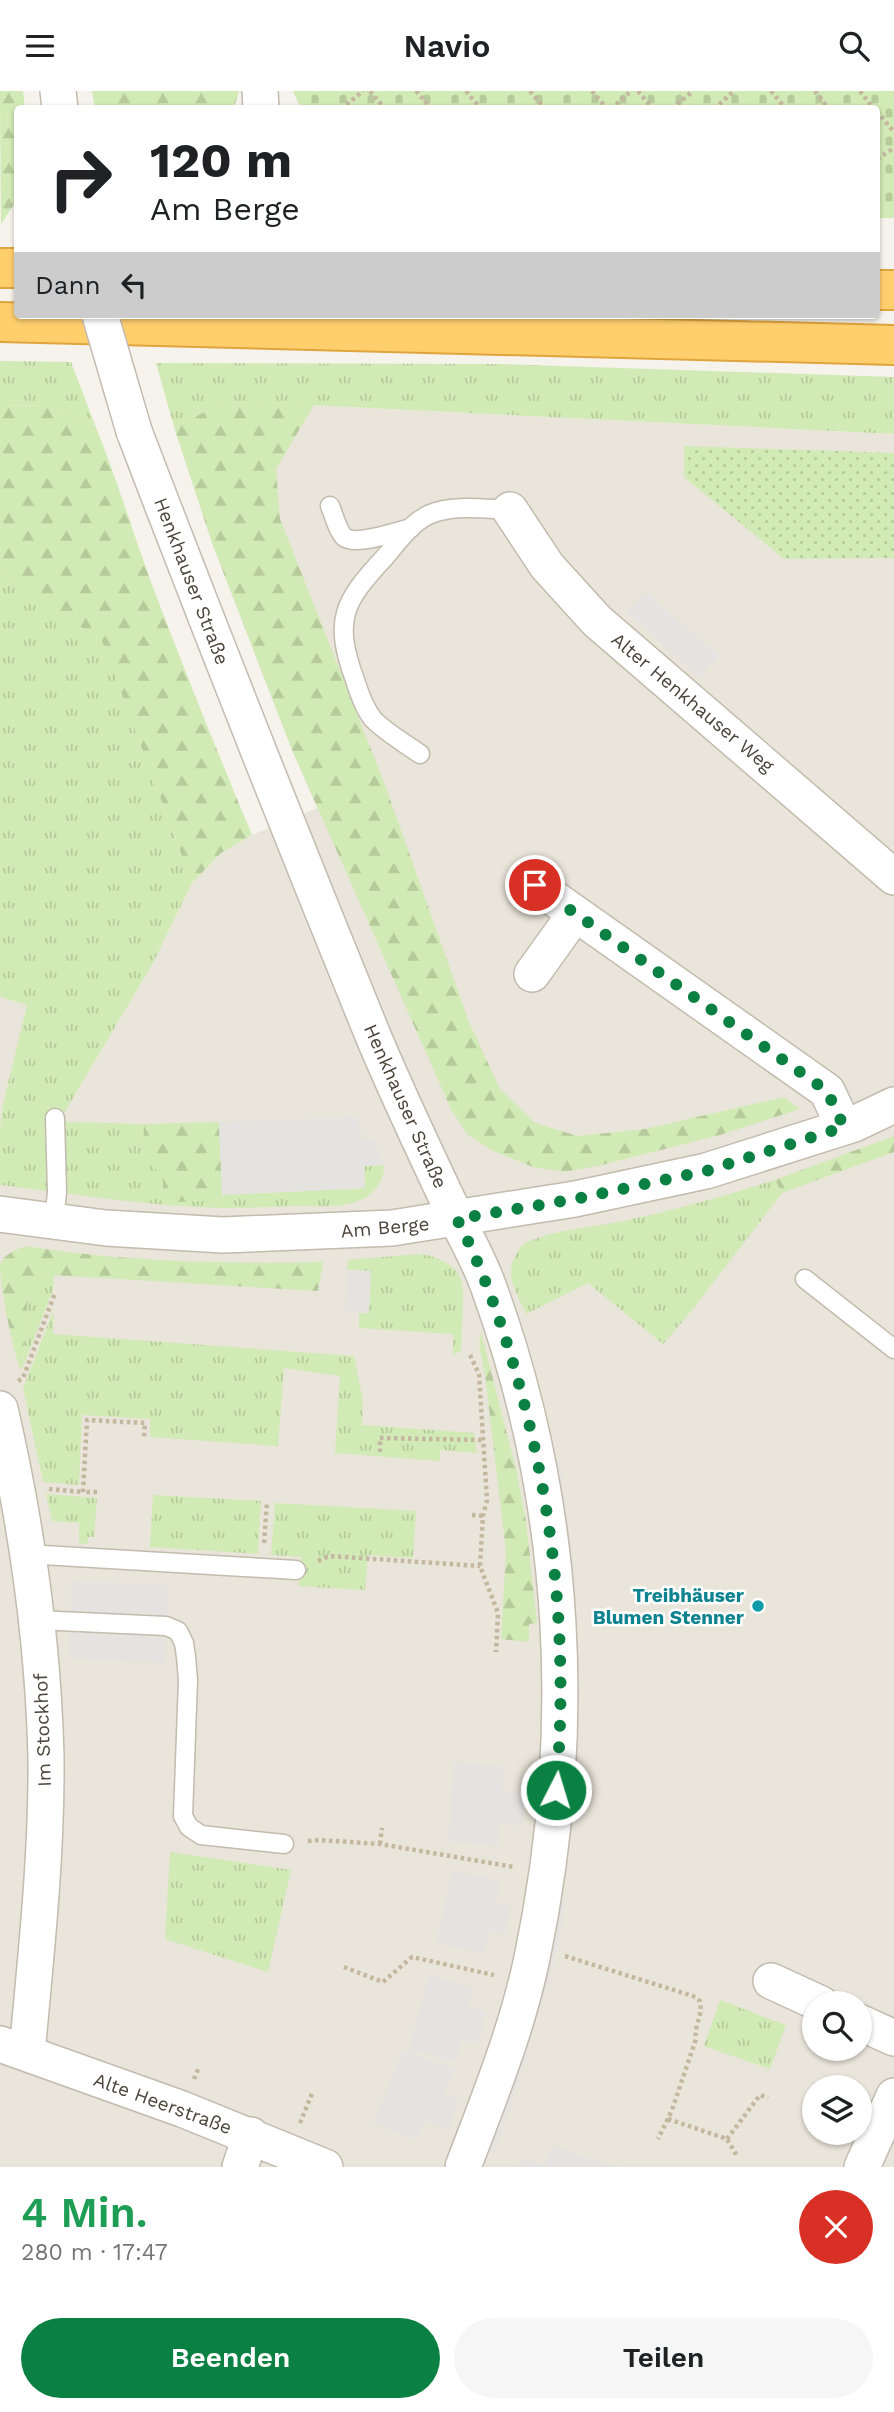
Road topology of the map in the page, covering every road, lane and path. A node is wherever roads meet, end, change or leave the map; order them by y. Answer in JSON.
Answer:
{"nodes":[{"id":1,"x":363,"y":91,"type":"edge"},
{"id":2,"x":370,"y":91,"type":"edge"},
{"id":3,"x":416,"y":91,"type":"edge"},
{"id":4,"x":466,"y":91,"type":"edge"},
{"id":5,"x":530,"y":91,"type":"edge"},
{"id":6,"x":592,"y":91,"type":"edge"},
{"id":7,"x":631,"y":91,"type":"edge"},
{"id":8,"x":638,"y":91,"type":"edge"},
{"id":9,"x":693,"y":91,"type":"edge"},
{"id":10,"x":734,"y":91,"type":"edge"},
{"id":11,"x":771,"y":91,"type":"edge"},
{"id":12,"x":815,"y":91,"type":"edge"},
{"id":13,"x":860,"y":91,"type":"edge"},
{"id":14,"x":345,"y":105,"type":"edge"},
{"id":15,"x":382,"y":105,"type":"edge"},
{"id":16,"x":428,"y":105,"type":"edge"},
{"id":17,"x":478,"y":105,"type":"edge"},
{"id":18,"x":542,"y":105,"type":"edge"},
{"id":19,"x":605,"y":105,"type":"edge"},
{"id":20,"x":614,"y":105,"type":"edge"},
{"id":21,"x":650,"y":105,"type":"edge"},
{"id":22,"x":677,"y":105,"type":"edge"},
{"id":23,"x":718,"y":105,"type":"edge"},
{"id":24,"x":783,"y":105,"type":"edge"},
{"id":25,"x":827,"y":105,"type":"edge"},
{"id":26,"x":872,"y":105,"type":"edge"},
{"id":27,"x":880,"y":115,"type":"edge"},
{"id":28,"x":894,"y":132,"type":"edge"},
{"id":29,"x":101,"y":319,"type":"edge"},
{"id":30,"x":0,"y":322,"type":"edge"},
{"id":31,"x":894,"y":345,"type":"edge"},
{"id":32,"x":330,"y":506,"type":"dead end"},
{"id":33,"x":510,"y":510,"type":"joint"},
{"id":34,"x":411,"y":528,"type":"junction"},
{"id":35,"x":420,"y":754,"type":"dead end"},
{"id":36,"x":894,"y":877,"type":"edge"},
{"id":37,"x":535,"y":885,"type":"dead end"},
{"id":38,"x":575,"y":914,"type":"junction"},
{"id":39,"x":532,"y":974,"type":"dead end"},
{"id":40,"x":894,"y":1105,"type":"edge"},
{"id":41,"x":55,"y":1118,"type":"dead end"},
{"id":42,"x":844,"y":1127,"type":"junction"},
{"id":43,"x":0,"y":1214,"type":"edge"},
{"id":44,"x":457,"y":1219,"type":"junction"},
{"id":45,"x":54,"y":1221,"type":"junction"},
{"id":46,"x":805,"y":1279,"type":"dead end"},
{"id":47,"x":55,"y":1293,"type":"dead end"},
{"id":48,"x":894,"y":1349,"type":"edge"},
{"id":49,"x":470,"y":1355,"type":"dead end"},
{"id":50,"x":6,"y":1397,"type":"edge"},
{"id":51,"x":144,"y":1437,"type":"dead end"},
{"id":52,"x":483,"y":1440,"type":"junction"},
{"id":53,"x":380,"y":1452,"type":"dead end"},
{"id":54,"x":97,"y":1492,"type":"dead end"},
{"id":55,"x":267,"y":1502,"type":"dead end"},
{"id":56,"x":472,"y":1515,"type":"dead end"},
{"id":57,"x":483,"y":1516,"type":"junction"},
{"id":58,"x":26,"y":1554,"type":"junction"},
{"id":59,"x":480,"y":1566,"type":"junction"},
{"id":60,"x":263,"y":1568,"type":"junction"},
{"id":61,"x":296,"y":1570,"type":"joint"},
{"id":62,"x":37,"y":1620,"type":"junction"},
{"id":63,"x":496,"y":1652,"type":"dead end"},
{"id":64,"x":382,"y":1828,"type":"dead end"},
{"id":65,"x":319,"y":1840,"type":"dead end"},
{"id":66,"x":380,"y":1844,"type":"junction"},
{"id":67,"x":284,"y":1845,"type":"dead end"},
{"id":68,"x":546,"y":1872,"type":"junction"},
{"id":69,"x":534,"y":1947,"type":"junction"},
{"id":70,"x":344,"y":1967,"type":"dead end"},
{"id":71,"x":771,"y":1981,"type":"dead end"},
{"id":72,"x":525,"y":1982,"type":"junction"},
{"id":73,"x":802,"y":1995,"type":"edge"},
{"id":74,"x":872,"y":2027,"type":"edge"},
{"id":75,"x":894,"y":2038,"type":"edge"},
{"id":76,"x":14,"y":2048,"type":"edge"},
{"id":77,"x":894,"y":2097,"type":"edge"},
{"id":78,"x":768,"y":2098,"type":"dead end"},
{"id":79,"x":668,"y":2119,"type":"junction"},
{"id":80,"x":727,"y":2139,"type":"junction"},
{"id":81,"x":658,"y":2140,"type":"dead end"},
{"id":82,"x":246,"y":2151,"type":"edge"},
{"id":83,"x":737,"y":2156,"type":"dead end"},
{"id":84,"x":325,"y":2167,"type":"edge"},
{"id":85,"x":463,"y":2167,"type":"edge"},
{"id":86,"x":862,"y":2167,"type":"edge"}],
"edges":[{"from":1,"to":14,"type":"path"},
{"from":2,"to":15,"type":"path"},
{"from":3,"to":16,"type":"path"},
{"from":4,"to":17,"type":"path"},
{"from":5,"to":18,"type":"path"},
{"from":6,"to":19,"type":"path"},
{"from":7,"to":20,"type":"path"},
{"from":8,"to":21,"type":"path"},
{"from":9,"to":22,"type":"path"},
{"from":10,"to":23,"type":"path"},
{"from":11,"to":24,"type":"path"},
{"from":12,"to":25,"type":"path"},
{"from":13,"to":26,"type":"path"},
{"from":27,"to":28,"type":"path"},
{"from":29,"to":44,"type":"street","name":"Henkhauser Straße","bridge":true},
{"from":30,"to":31,"type":"highway"},
{"from":32,"to":34,"type":"lane"},
{"from":33,"to":34,"type":"lane"},
{"from":33,"to":36,"type":"street","name":"Alter Henkhauser Weg"},
{"from":34,"to":35,"type":"lane"},
{"from":37,"to":38,"type":"street"},
{"from":38,"to":39,"type":"street"},
{"from":38,"to":42,"type":"street"},
{"from":40,"to":42,"type":"street","name":"Am Berge"},
{"from":41,"to":45,"type":"lane"},
{"from":42,"to":44,"type":"street","name":"Am Berge"},
{"from":43,"to":45,"type":"street","name":"Am Berge"},
{"from":44,"to":45,"type":"street","name":"Am Berge"},
{"from":44,"to":68,"type":"street","name":"Henkhauser Straße"},
{"from":46,"to":48,"type":"lane"},
{"from":47,"to":50,"type":"path"},
{"from":49,"to":52,"type":"path"},
{"from":50,"to":58,"type":"street","name":"Im Stockhof"},
{"from":51,"to":54,"type":"path"},
{"from":52,"to":53,"type":"path"},
{"from":52,"to":57,"type":"path"},
{"from":55,"to":60,"type":"path"},
{"from":56,"to":57,"type":"path"},
{"from":57,"to":59,"type":"path"},
{"from":58,"to":60,"type":"lane"},
{"from":58,"to":62,"type":"street","name":"Im Stockhof"},
{"from":59,"to":61,"type":"path"},
{"from":59,"to":63,"type":"path"},
{"from":60,"to":61,"type":"lane"},
{"from":62,"to":67,"type":"lane"},
{"from":62,"to":76,"type":"street","name":"Im Stockhof"},
{"from":64,"to":66,"type":"path"},
{"from":65,"to":66,"type":"path"},
{"from":66,"to":68,"type":"path"},
{"from":68,"to":69,"type":"street","name":"Henkhauser Straße"},
{"from":69,"to":72,"type":"street","name":"Henkhauser Straße"},
{"from":69,"to":79,"type":"path"},
{"from":70,"to":72,"type":"path"},
{"from":71,"to":73,"type":"street"},
{"from":72,"to":85,"type":"street","name":"Henkhauser Straße"},
{"from":74,"to":75,"type":"street"},
{"from":76,"to":82,"type":"street","name":"Alte Heerstraße"},
{"from":77,"to":86,"type":"street"},
{"from":78,"to":80,"type":"path"},
{"from":79,"to":80,"type":"path"},
{"from":79,"to":81,"type":"path"},
{"from":80,"to":83,"type":"path"},
{"from":82,"to":84,"type":"street","name":"Alte Heerstraße"}]}
